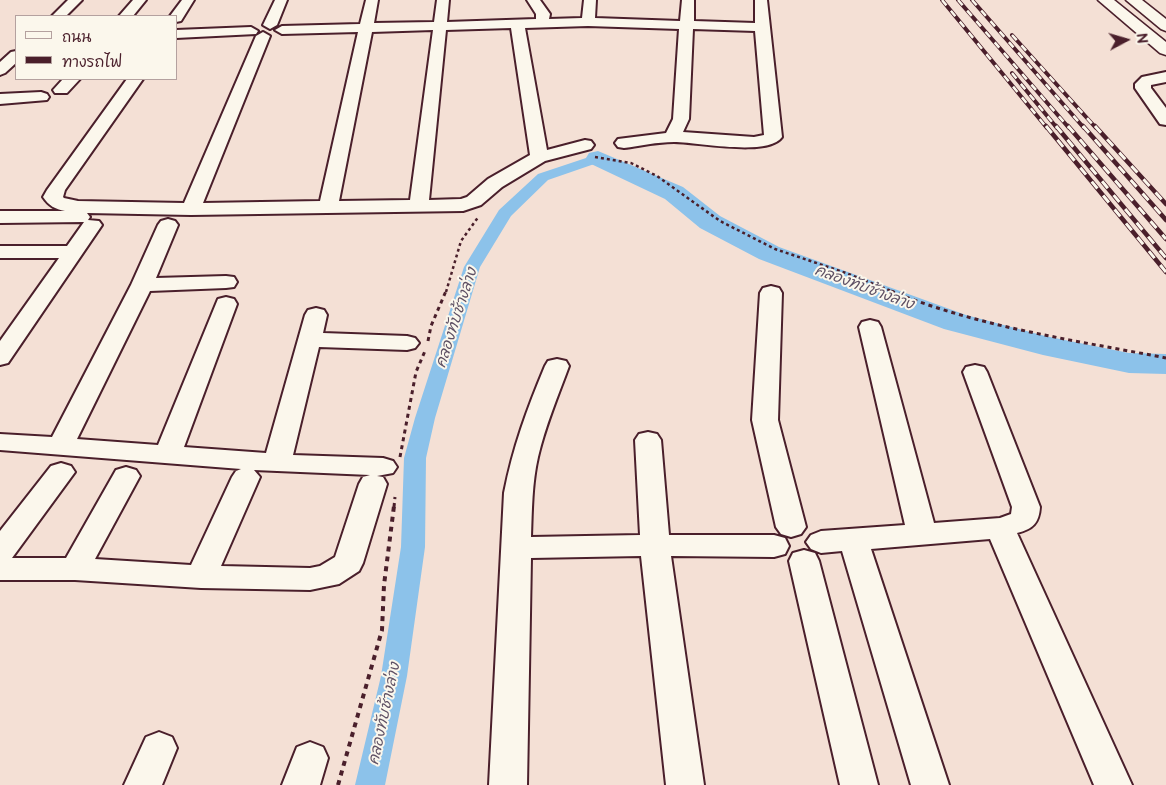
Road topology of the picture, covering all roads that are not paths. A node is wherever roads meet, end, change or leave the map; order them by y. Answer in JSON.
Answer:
{"nodes":[{"id":1,"x":76,"y":0,"type":"edge"},
{"id":2,"x":140,"y":0,"type":"edge"},
{"id":3,"x":188,"y":0,"type":"edge"},
{"id":4,"x":281,"y":0,"type":"edge"},
{"id":5,"x":372,"y":0,"type":"edge"},
{"id":6,"x":443,"y":0,"type":"edge"},
{"id":7,"x":533,"y":0,"type":"edge"},
{"id":8,"x":590,"y":0,"type":"edge"},
{"id":9,"x":688,"y":0,"type":"edge"},
{"id":10,"x":761,"y":0,"type":"edge"},
{"id":11,"x":1105,"y":0,"type":"edge"},
{"id":12,"x":1133,"y":0,"type":"edge"},
{"id":13,"x":60,"y":15,"type":"edge"},
{"id":14,"x":127,"y":15,"type":"edge"},
{"id":15,"x":178,"y":15,"type":"edge"},
{"id":16,"x":500,"y":15,"type":"dead end"},
{"id":17,"x":543,"y":19,"type":"junction"},
{"id":18,"x":588,"y":22,"type":"junction"},
{"id":19,"x":517,"y":24,"type":"junction"},
{"id":20,"x":441,"y":25,"type":"junction"},
{"id":21,"x":686,"y":25,"type":"junction"},
{"id":22,"x":1166,"y":26,"type":"edge"},
{"id":23,"x":762,"y":27,"type":"junction"},
{"id":24,"x":367,"y":28,"type":"junction"},
{"id":25,"x":267,"y":31,"type":"junction"},
{"id":26,"x":178,"y":34,"type":"edge"},
{"id":27,"x":1166,"y":50,"type":"edge"},
{"id":28,"x":15,"y":56,"type":"edge"},
{"id":29,"x":0,"y":70,"type":"edge"},
{"id":30,"x":1166,"y":77,"type":"edge"},
{"id":31,"x":134,"y":80,"type":"edge"},
{"id":32,"x":41,"y":97,"type":"dead end"},
{"id":33,"x":0,"y":99,"type":"edge"},
{"id":34,"x":1166,"y":120,"type":"edge"},
{"id":35,"x":672,"y":137,"type":"junction"},
{"id":36,"x":624,"y":143,"type":"dead end"},
{"id":37,"x":587,"y":150,"type":"road end"},
{"id":38,"x":539,"y":156,"type":"junction"},
{"id":39,"x":419,"y":206,"type":"junction"},
{"id":40,"x":328,"y":207,"type":"junction"},
{"id":41,"x":191,"y":213,"type":"junction"},
{"id":42,"x":92,"y":225,"type":"dead end"},
{"id":43,"x":168,"y":225,"type":"dead end"},
{"id":44,"x":4,"y":227,"type":"edge"},
{"id":45,"x":0,"y":252,"type":"edge"},
{"id":46,"x":74,"y":252,"type":"junction"},
{"id":47,"x":142,"y":284,"type":"junction"},
{"id":48,"x":771,"y":293,"type":"dead end"},
{"id":49,"x":316,"y":315,"type":"dead end"},
{"id":50,"x":870,"y":327,"type":"dead end"},
{"id":51,"x":310,"y":340,"type":"junction"},
{"id":52,"x":407,"y":343,"type":"dead end"},
{"id":53,"x":0,"y":358,"type":"edge"},
{"id":54,"x":557,"y":366,"type":"dead end"},
{"id":55,"x":975,"y":372,"type":"dead end"},
{"id":56,"x":648,"y":440,"type":"dead end"},
{"id":57,"x":0,"y":442,"type":"edge"},
{"id":58,"x":168,"y":454,"type":"junction"},
{"id":59,"x":60,"y":459,"type":"junction"},
{"id":60,"x":277,"y":462,"type":"junction"},
{"id":61,"x":126,"y":476,"type":"dead end"},
{"id":62,"x":246,"y":477,"type":"dead end"},
{"id":63,"x":1000,"y":528,"type":"junction"},
{"id":64,"x":922,"y":533,"type":"junction"},
{"id":65,"x":783,"y":536,"type":"junction"},
{"id":66,"x":854,"y":539,"type":"junction"},
{"id":67,"x":655,"y":545,"type":"junction"},
{"id":68,"x":517,"y":548,"type":"junction"},
{"id":69,"x":812,"y":551,"type":"junction"},
{"id":70,"x":0,"y":552,"type":"edge"},
{"id":71,"x":0,"y":569,"type":"edge"},
{"id":72,"x":75,"y":569,"type":"junction"},
{"id":73,"x":201,"y":578,"type":"junction"},
{"id":74,"x":159,"y":748,"type":"dead end"},
{"id":75,"x":143,"y":785,"type":"edge"},
{"id":76,"x":508,"y":785,"type":"edge"},
{"id":77,"x":684,"y":785,"type":"edge"},
{"id":78,"x":859,"y":785,"type":"edge"},
{"id":79,"x":930,"y":785,"type":"edge"},
{"id":80,"x":1113,"y":785,"type":"edge"}],
"edges":[{"from":1,"to":13,"type":"street"},
{"from":2,"to":14,"type":"street"},
{"from":3,"to":15,"type":"street"},
{"from":4,"to":25,"type":"street"},
{"from":5,"to":24,"type":"street"},
{"from":6,"to":20,"type":"street"},
{"from":7,"to":17,"type":"street"},
{"from":8,"to":18,"type":"street"},
{"from":9,"to":21,"type":"street"},
{"from":10,"to":23,"type":"street"},
{"from":11,"to":27,"type":"main road"},
{"from":12,"to":22,"type":"main road"},
{"from":16,"to":17,"type":"street"},
{"from":17,"to":18,"type":"street"},
{"from":17,"to":19,"type":"street"},
{"from":18,"to":21,"type":"street"},
{"from":19,"to":20,"type":"street"},
{"from":19,"to":38,"type":"street"},
{"from":20,"to":24,"type":"street"},
{"from":20,"to":39,"type":"street"},
{"from":21,"to":23,"type":"street"},
{"from":21,"to":35,"type":"street"},
{"from":23,"to":35,"type":"street"},
{"from":24,"to":25,"type":"street"},
{"from":24,"to":40,"type":"street"},
{"from":25,"to":26,"type":"street"},
{"from":25,"to":41,"type":"street"},
{"from":28,"to":29,"type":"street"},
{"from":30,"to":34,"type":"street"},
{"from":31,"to":41,"type":"street"},
{"from":32,"to":33,"type":"street"},
{"from":35,"to":36,"type":"street"},
{"from":37,"to":38,"type":"street"},
{"from":38,"to":39,"type":"street"},
{"from":39,"to":40,"type":"street"},
{"from":40,"to":41,"type":"street"},
{"from":41,"to":44,"type":"street"},
{"from":42,"to":46,"type":"street"},
{"from":43,"to":47,"type":"street"},
{"from":45,"to":46,"type":"street"},
{"from":46,"to":53,"type":"street"},
{"from":47,"to":58,"type":"street"},
{"from":47,"to":59,"type":"street"},
{"from":48,"to":65,"type":"street"},
{"from":49,"to":51,"type":"street"},
{"from":50,"to":64,"type":"street"},
{"from":51,"to":52,"type":"street"},
{"from":51,"to":60,"type":"street"},
{"from":54,"to":68,"type":"street"},
{"from":55,"to":63,"type":"street"},
{"from":56,"to":67,"type":"street"},
{"from":57,"to":59,"type":"street"},
{"from":58,"to":59,"type":"street"},
{"from":58,"to":60,"type":"street"},
{"from":59,"to":70,"type":"street"},
{"from":60,"to":73,"type":"street"},
{"from":61,"to":72,"type":"street"},
{"from":62,"to":73,"type":"street"},
{"from":63,"to":64,"type":"street"},
{"from":63,"to":80,"type":"street"},
{"from":64,"to":66,"type":"street"},
{"from":65,"to":67,"type":"street"},
{"from":65,"to":69,"type":"street"},
{"from":66,"to":69,"type":"street"},
{"from":66,"to":79,"type":"street"},
{"from":67,"to":68,"type":"street"},
{"from":67,"to":77,"type":"street"},
{"from":68,"to":76,"type":"street"},
{"from":69,"to":78,"type":"street"},
{"from":71,"to":72,"type":"street"},
{"from":72,"to":73,"type":"street"},
{"from":74,"to":75,"type":"street"}]}
